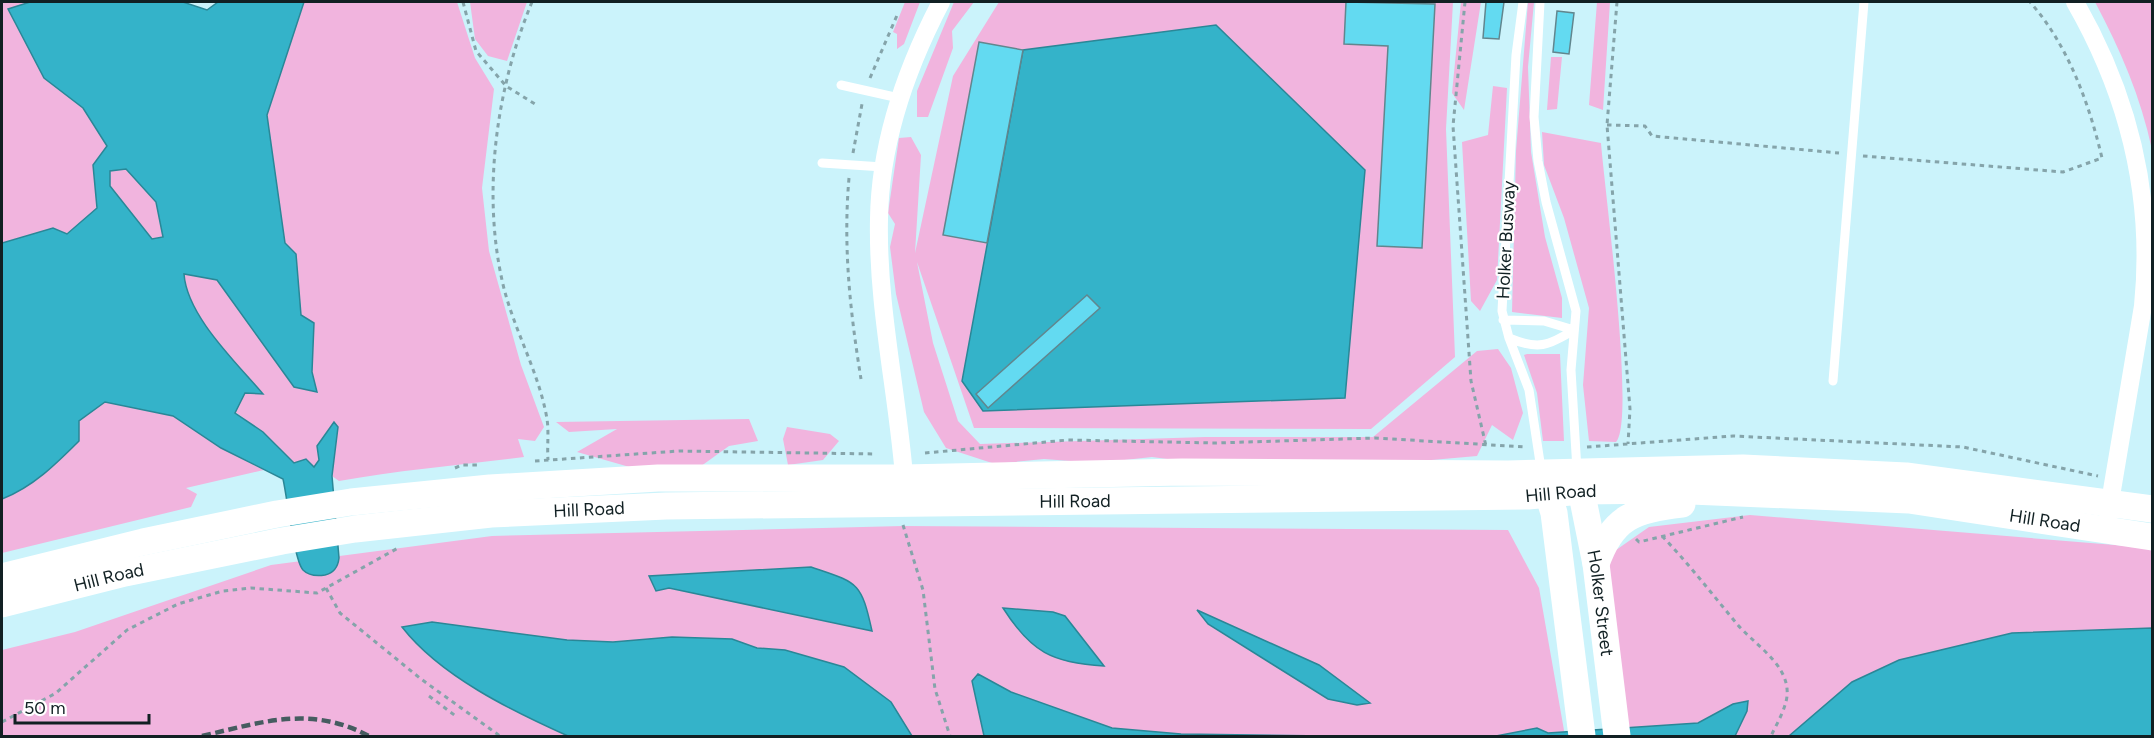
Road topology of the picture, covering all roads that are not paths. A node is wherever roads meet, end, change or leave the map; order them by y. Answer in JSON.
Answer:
{"nodes":[{"id":1,"x":941,"y":2,"type":"edge"},
{"id":2,"x":1522,"y":2,"type":"edge"},
{"id":3,"x":1540,"y":2,"type":"edge"},
{"id":4,"x":1864,"y":2,"type":"edge"},
{"id":5,"x":2075,"y":2,"type":"edge"},
{"id":6,"x":841,"y":85,"type":"dead end"},
{"id":7,"x":899,"y":98,"type":"junction"},
{"id":8,"x":822,"y":163,"type":"dead end"},
{"id":9,"x":883,"y":167,"type":"junction"},
{"id":10,"x":1503,"y":320,"type":"junction"},
{"id":11,"x":1574,"y":330,"type":"junction"},
{"id":12,"x":1509,"y":338,"type":"junction"},
{"id":13,"x":1833,"y":381,"type":"dead end"},
{"id":14,"x":1578,"y":470,"type":"junction"},
{"id":15,"x":1545,"y":484,"type":"junction"},
{"id":16,"x":904,"y":501,"type":"junction"},
{"id":17,"x":1752,"y":505,"type":"junction"},
{"id":18,"x":2152,"y":509,"type":"edge"},
{"id":19,"x":2108,"y":516,"type":"junction"},
{"id":20,"x":2152,"y":537,"type":"edge"},
{"id":21,"x":1596,"y":564,"type":"junction"},
{"id":22,"x":2,"y":577,"type":"edge"},
{"id":23,"x":2,"y":604,"type":"edge"},
{"id":24,"x":1617,"y":731,"type":"edge"},
{"id":25,"x":1582,"y":732,"type":"edge"}],
"edges":[{"from":1,"to":7,"type":"street"},
{"from":2,"to":10,"type":"lane","name":"Holker Busway"},
{"from":3,"to":11,"type":"lane","name":"Holker Busway"},
{"from":4,"to":13,"type":"lane"},
{"from":5,"to":19,"type":"street"},
{"from":6,"to":7,"type":"lane"},
{"from":7,"to":9,"type":"street"},
{"from":8,"to":9,"type":"lane"},
{"from":9,"to":16,"type":"street"},
{"from":10,"to":11,"type":"lane"},
{"from":10,"to":12,"type":"lane","name":"Holker Busway"},
{"from":11,"to":12,"type":"lane"},
{"from":11,"to":14,"type":"lane","name":"Holker Busway"},
{"from":12,"to":15,"type":"lane","name":"Holker Busway"},
{"from":14,"to":15,"type":"street","name":"Hill Road"},
{"from":14,"to":17,"type":"street","name":"Hill Road"},
{"from":14,"to":19,"type":"street","name":"Hill Road"},
{"from":14,"to":21,"type":"street","name":"Holker Street"},
{"from":15,"to":16,"type":"street","name":"Hill Road"},
{"from":15,"to":25,"type":"street","name":"Holker Street"},
{"from":16,"to":22,"type":"street","name":"Hill Road"},
{"from":16,"to":23,"type":"street","name":"Hill Road"},
{"from":17,"to":19,"type":"street","name":"Hill Road"},
{"from":17,"to":21,"type":"street"},
{"from":18,"to":19,"type":"street","name":"Hill Road"},
{"from":19,"to":20,"type":"street","name":"Hill Road"},
{"from":21,"to":24,"type":"street","name":"Holker Street"}]}
